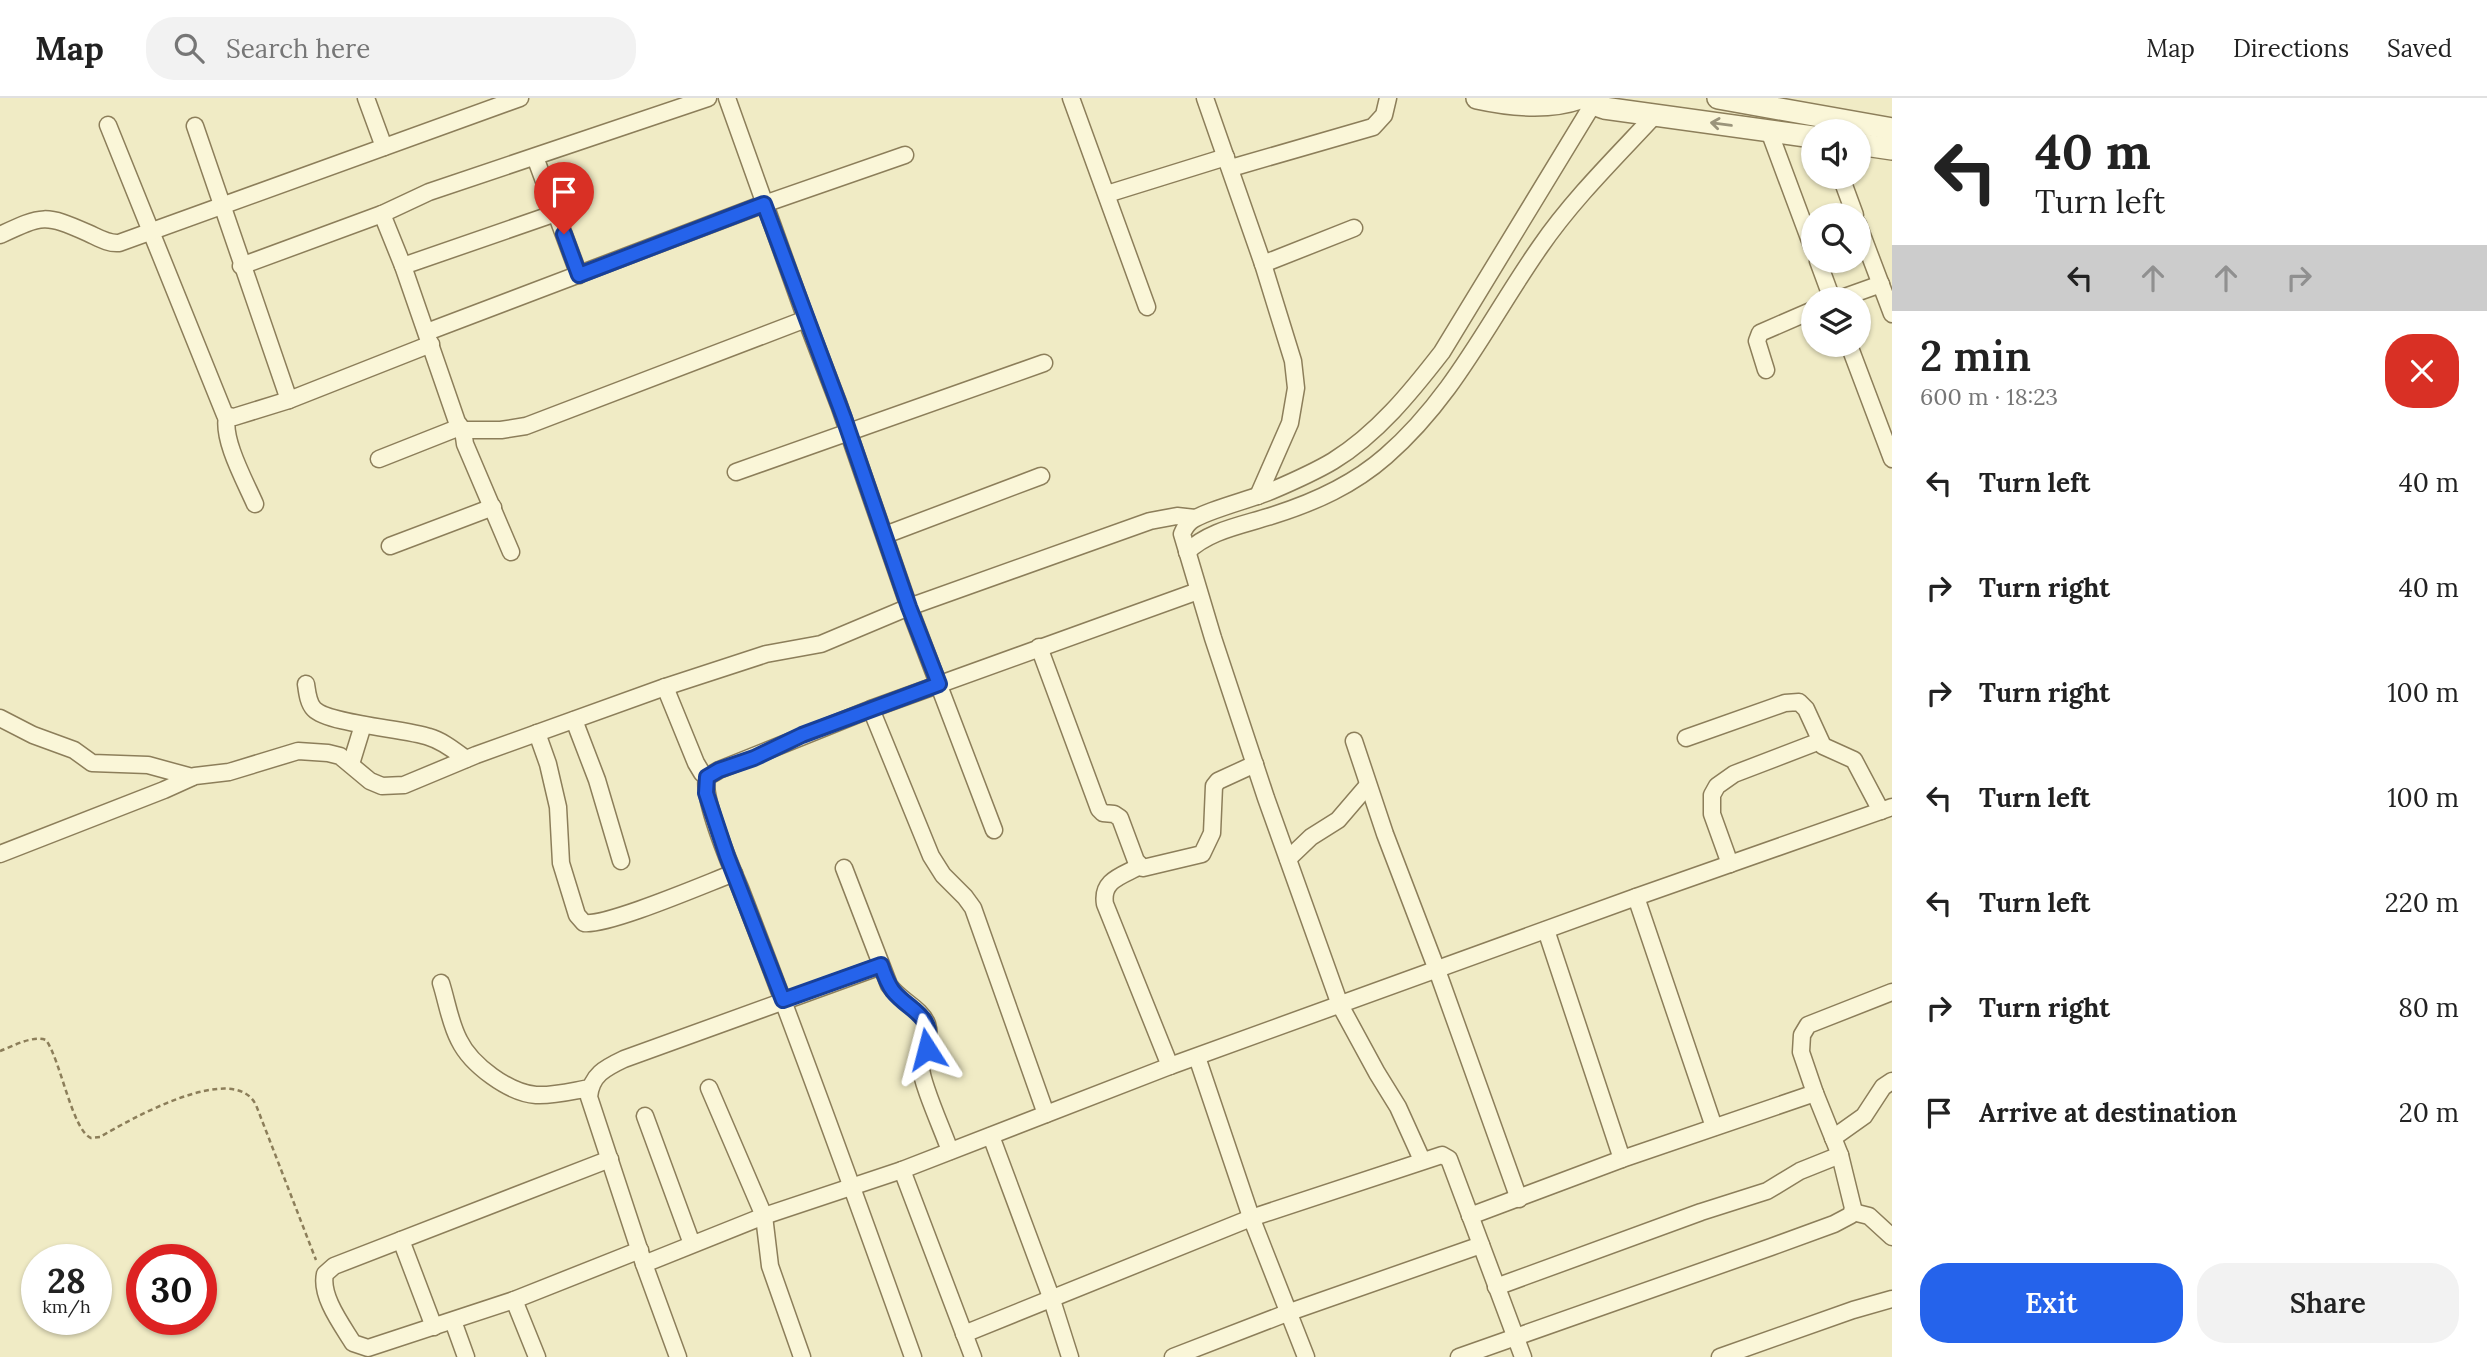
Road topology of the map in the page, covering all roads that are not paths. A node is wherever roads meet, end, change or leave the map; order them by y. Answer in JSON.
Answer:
{"nodes":[{"id":1,"x":366,"y":98,"type":"edge"},
{"id":2,"x":520,"y":98,"type":"edge"},
{"id":3,"x":708,"y":98,"type":"edge"},
{"id":4,"x":727,"y":98,"type":"edge"},
{"id":5,"x":1071,"y":98,"type":"edge"},
{"id":6,"x":1205,"y":98,"type":"edge"},
{"id":7,"x":1388,"y":98,"type":"edge"},
{"id":8,"x":1477,"y":98,"type":"edge"},
{"id":9,"x":1717,"y":98,"type":"edge"},
{"id":10,"x":1587,"y":100,"type":"edge"},
{"id":11,"x":1655,"y":115,"type":"junction"},
{"id":12,"x":108,"y":125,"type":"dead end"},
{"id":13,"x":195,"y":126,"type":"dead end"},
{"id":14,"x":1892,"y":128,"type":"edge"},
{"id":15,"x":1769,"y":131,"type":"junction"},
{"id":16,"x":1801,"y":135,"type":"edge"},
{"id":17,"x":1871,"y":146,"type":"edge"},
{"id":18,"x":384,"y":147,"type":"junction"},
{"id":19,"x":1892,"y":149,"type":"edge"},
{"id":20,"x":905,"y":155,"type":"dead end"},
{"id":21,"x":535,"y":157,"type":"junction"},
{"id":22,"x":1228,"y":163,"type":"junction"},
{"id":23,"x":1107,"y":194,"type":"junction"},
{"id":24,"x":764,"y":204,"type":"junction"},
{"id":25,"x":222,"y":207,"type":"junction"},
{"id":26,"x":556,"y":213,"type":"junction"},
{"id":27,"x":382,"y":214,"type":"junction"},
{"id":28,"x":1801,"y":217,"type":"edge"},
{"id":29,"x":1354,"y":228,"type":"dead end"},
{"id":30,"x":150,"y":234,"type":"junction"},
{"id":31,"x":0,"y":236,"type":"edge"},
{"id":32,"x":1871,"y":258,"type":"edge"},
{"id":33,"x":1263,"y":264,"type":"junction"},
{"id":34,"x":241,"y":266,"type":"junction"},
{"id":35,"x":404,"y":266,"type":"junction"},
{"id":36,"x":579,"y":275,"type":"junction"},
{"id":37,"x":1881,"y":284,"type":"junction"},
{"id":38,"x":1871,"y":288,"type":"edge"},
{"id":39,"x":1147,"y":307,"type":"dead end"},
{"id":40,"x":1892,"y":314,"type":"edge"},
{"id":41,"x":1801,"y":315,"type":"edge"},
{"id":42,"x":806,"y":318,"type":"junction"},
{"id":43,"x":429,"y":338,"type":"junction"},
{"id":44,"x":1854,"y":357,"type":"edge"},
{"id":45,"x":1044,"y":363,"type":"dead end"},
{"id":46,"x":1766,"y":370,"type":"dead end"},
{"id":47,"x":289,"y":400,"type":"junction"},
{"id":48,"x":228,"y":416,"type":"junction"},
{"id":49,"x":462,"y":428,"type":"junction"},
{"id":50,"x":849,"y":432,"type":"junction"},
{"id":51,"x":1888,"y":434,"type":"edge"},
{"id":52,"x":379,"y":459,"type":"dead end"},
{"id":53,"x":1892,"y":459,"type":"edge"},
{"id":54,"x":736,"y":472,"type":"dead end"},
{"id":55,"x":1041,"y":475,"type":"dead end"},
{"id":56,"x":1258,"y":496,"type":"junction"},
{"id":57,"x":255,"y":504,"type":"dead end"},
{"id":58,"x":493,"y":507,"type":"junction"},
{"id":59,"x":1195,"y":518,"type":"junction"},
{"id":60,"x":886,"y":535,"type":"junction"},
{"id":61,"x":390,"y":546,"type":"dead end"},
{"id":62,"x":511,"y":552,"type":"dead end"},
{"id":63,"x":1187,"y":552,"type":"junction"},
{"id":64,"x":1198,"y":591,"type":"junction"},
{"id":65,"x":909,"y":607,"type":"junction"},
{"id":66,"x":1039,"y":647,"type":"junction"},
{"id":67,"x":306,"y":684,"type":"dead end"},
{"id":68,"x":939,"y":684,"type":"junction"},
{"id":69,"x":665,"y":688,"type":"junction"},
{"id":70,"x":871,"y":709,"type":"junction"},
{"id":71,"x":0,"y":718,"type":"edge"},
{"id":72,"x":574,"y":720,"type":"junction"},
{"id":73,"x":363,"y":725,"type":"junction"},
{"id":74,"x":537,"y":733,"type":"junction"},
{"id":75,"x":1686,"y":738,"type":"dead end"},
{"id":76,"x":1354,"y":741,"type":"dead end"},
{"id":77,"x":1819,"y":741,"type":"junction"},
{"id":78,"x":466,"y":759,"type":"junction"},
{"id":79,"x":351,"y":764,"type":"junction"},
{"id":80,"x":1255,"y":764,"type":"junction"},
{"id":81,"x":192,"y":777,"type":"junction"},
{"id":82,"x":707,"y":777,"type":"junction"},
{"id":83,"x":1368,"y":785,"type":"junction"},
{"id":84,"x":1886,"y":809,"type":"edge"},
{"id":85,"x":993,"y":830,"type":"dead end"},
{"id":86,"x":0,"y":853,"type":"edge"},
{"id":87,"x":1288,"y":859,"type":"junction"},
{"id":88,"x":621,"y":861,"type":"dead end"},
{"id":89,"x":1730,"y":864,"type":"junction"},
{"id":90,"x":1140,"y":866,"type":"junction"},
{"id":91,"x":844,"y":868,"type":"dead end"},
{"id":92,"x":734,"y":873,"type":"junction"},
{"id":93,"x":1636,"y":897,"type":"junction"},
{"id":94,"x":1546,"y":930,"type":"junction"},
{"id":95,"x":881,"y":965,"type":"junction"},
{"id":96,"x":1437,"y":970,"type":"junction"},
{"id":97,"x":441,"y":983,"type":"dead end"},
{"id":98,"x":1892,"y":992,"type":"edge"},
{"id":99,"x":783,"y":1000,"type":"junction"},
{"id":100,"x":1340,"y":1005,"type":"junction"},
{"id":101,"x":1197,"y":1057,"type":"junction"},
{"id":102,"x":1170,"y":1066,"type":"junction"},
{"id":103,"x":1892,"y":1081,"type":"edge"},
{"id":104,"x":590,"y":1088,"type":"junction"},
{"id":105,"x":709,"y":1088,"type":"dead end"},
{"id":106,"x":1815,"y":1093,"type":"junction"},
{"id":107,"x":1046,"y":1114,"type":"junction"},
{"id":108,"x":645,"y":1116,"type":"dead end"},
{"id":109,"x":1714,"y":1127,"type":"junction"},
{"id":110,"x":991,"y":1136,"type":"junction"},
{"id":111,"x":1833,"y":1138,"type":"junction"},
{"id":112,"x":950,"y":1151,"type":"junction"},
{"id":113,"x":1840,"y":1155,"type":"junction"},
{"id":114,"x":610,"y":1159,"type":"junction"},
{"id":115,"x":1622,"y":1159,"type":"junction"},
{"id":116,"x":1422,"y":1160,"type":"junction"},
{"id":117,"x":902,"y":1170,"type":"junction"},
{"id":118,"x":853,"y":1188,"type":"junction"},
{"id":119,"x":1519,"y":1199,"type":"junction"},
{"id":120,"x":1853,"y":1212,"type":"junction"},
{"id":121,"x":764,"y":1216,"type":"junction"},
{"id":122,"x":1470,"y":1216,"type":"junction"},
{"id":123,"x":1251,"y":1218,"type":"junction"},
{"id":124,"x":1892,"y":1237,"type":"edge"},
{"id":125,"x":401,"y":1240,"type":"junction"},
{"id":126,"x":692,"y":1244,"type":"junction"},
{"id":127,"x":1481,"y":1245,"type":"junction"},
{"id":128,"x":642,"y":1257,"type":"junction"},
{"id":129,"x":1496,"y":1287,"type":"junction"},
{"id":130,"x":1051,"y":1297,"type":"junction"},
{"id":131,"x":1892,"y":1299,"type":"edge"},
{"id":132,"x":514,"y":1300,"type":"junction"},
{"id":133,"x":1287,"y":1313,"type":"junction"},
{"id":134,"x":453,"y":1321,"type":"junction"},
{"id":135,"x":434,"y":1327,"type":"junction"},
{"id":136,"x":964,"y":1334,"type":"junction"},
{"id":137,"x":1516,"y":1337,"type":"junction"},
{"id":138,"x":466,"y":1357,"type":"edge"},
{"id":139,"x":537,"y":1357,"type":"edge"},
{"id":140,"x":678,"y":1357,"type":"edge"},
{"id":141,"x":802,"y":1357,"type":"edge"},
{"id":142,"x":912,"y":1357,"type":"edge"},
{"id":143,"x":972,"y":1357,"type":"edge"},
{"id":144,"x":1070,"y":1357,"type":"edge"},
{"id":145,"x":1173,"y":1357,"type":"edge"},
{"id":146,"x":1306,"y":1357,"type":"edge"},
{"id":147,"x":1459,"y":1357,"type":"edge"},
{"id":148,"x":1523,"y":1357,"type":"edge"},
{"id":149,"x":1720,"y":1357,"type":"edge"}],
"edges":[{"from":1,"to":18,"type":"street"},
{"from":2,"to":18,"type":"street"},
{"from":3,"to":21,"type":"street"},
{"from":4,"to":24,"type":"street"},
{"from":5,"to":23,"type":"street"},
{"from":6,"to":22,"type":"street"},
{"from":7,"to":22,"type":"street"},
{"from":8,"to":10,"type":"street"},
{"from":9,"to":14,"type":"street"},
{"from":10,"to":11,"type":"street"},
{"from":10,"to":56,"type":"street"},
{"from":15,"to":11,"type":"street","one_way":true},
{"from":11,"to":63,"type":"street"},
{"from":12,"to":30,"type":"street"},
{"from":13,"to":25,"type":"street"},
{"from":15,"to":16,"type":"street"},
{"from":15,"to":28,"type":"street"},
{"from":17,"to":19,"type":"street"},
{"from":18,"to":25,"type":"street"},
{"from":20,"to":24,"type":"street"},
{"from":21,"to":26,"type":"street"},
{"from":21,"to":27,"type":"street"},
{"from":22,"to":23,"type":"street"},
{"from":22,"to":33,"type":"street"},
{"from":23,"to":39,"type":"street"},
{"from":24,"to":36,"type":"street"},
{"from":24,"to":42,"type":"street"},
{"from":25,"to":30,"type":"street"},
{"from":25,"to":34,"type":"street"},
{"from":26,"to":35,"type":"street"},
{"from":26,"to":36,"type":"street"},
{"from":27,"to":34,"type":"street"},
{"from":27,"to":35,"type":"street"},
{"from":29,"to":33,"type":"street"},
{"from":30,"to":31,"type":"street"},
{"from":30,"to":48,"type":"street"},
{"from":32,"to":37,"type":"street"},
{"from":33,"to":56,"type":"street"},
{"from":34,"to":47,"type":"street"},
{"from":35,"to":43,"type":"street"},
{"from":36,"to":43,"type":"street"},
{"from":37,"to":38,"type":"street"},
{"from":37,"to":40,"type":"street"},
{"from":41,"to":46,"type":"street"},
{"from":42,"to":49,"type":"street"},
{"from":42,"to":50,"type":"street"},
{"from":43,"to":47,"type":"street"},
{"from":43,"to":49,"type":"street"},
{"from":44,"to":51,"type":"street"},
{"from":45,"to":50,"type":"street"},
{"from":47,"to":48,"type":"street"},
{"from":48,"to":57,"type":"street"},
{"from":49,"to":52,"type":"street"},
{"from":49,"to":58,"type":"street"},
{"from":50,"to":54,"type":"street"},
{"from":50,"to":60,"type":"street"},
{"from":51,"to":53,"type":"street"},
{"from":55,"to":60,"type":"street"},
{"from":56,"to":59,"type":"street"},
{"from":58,"to":61,"type":"street"},
{"from":58,"to":62,"type":"street"},
{"from":59,"to":63,"type":"street"},
{"from":59,"to":65,"type":"street"},
{"from":60,"to":65,"type":"street"},
{"from":63,"to":64,"type":"street"},
{"from":64,"to":66,"type":"street"},
{"from":64,"to":80,"type":"street"},
{"from":65,"to":68,"type":"street"},
{"from":65,"to":69,"type":"street"},
{"from":66,"to":68,"type":"street"},
{"from":66,"to":90,"type":"street"},
{"from":67,"to":73,"type":"street"},
{"from":68,"to":70,"type":"street"},
{"from":68,"to":85,"type":"street"},
{"from":69,"to":72,"type":"street"},
{"from":69,"to":82,"type":"street"},
{"from":70,"to":82,"type":"street"},
{"from":70,"to":107,"type":"street"},
{"from":71,"to":81,"type":"street"},
{"from":72,"to":74,"type":"street"},
{"from":72,"to":88,"type":"street"},
{"from":73,"to":78,"type":"street"},
{"from":73,"to":79,"type":"street"},
{"from":74,"to":78,"type":"street"},
{"from":74,"to":92,"type":"street"},
{"from":75,"to":77,"type":"street"},
{"from":76,"to":83,"type":"street"},
{"from":77,"to":84,"type":"street"},
{"from":77,"to":89,"type":"street"},
{"from":78,"to":79,"type":"street"},
{"from":79,"to":81,"type":"street"},
{"from":80,"to":87,"type":"street"},
{"from":80,"to":90,"type":"street"},
{"from":81,"to":86,"type":"street"},
{"from":82,"to":92,"type":"street"},
{"from":83,"to":87,"type":"street"},
{"from":83,"to":96,"type":"street"},
{"from":84,"to":89,"type":"street"},
{"from":87,"to":100,"type":"street"},
{"from":89,"to":93,"type":"street"},
{"from":90,"to":102,"type":"street"},
{"from":91,"to":95,"type":"street"},
{"from":92,"to":99,"type":"street"},
{"from":93,"to":94,"type":"street"},
{"from":93,"to":109,"type":"street"},
{"from":94,"to":96,"type":"street"},
{"from":94,"to":115,"type":"street"},
{"from":95,"to":99,"type":"street"},
{"from":95,"to":112,"type":"street"},
{"from":96,"to":100,"type":"street"},
{"from":96,"to":119,"type":"street"},
{"from":97,"to":104,"type":"street"},
{"from":98,"to":106,"type":"street"},
{"from":99,"to":104,"type":"street"},
{"from":99,"to":118,"type":"street"},
{"from":100,"to":101,"type":"street"},
{"from":100,"to":116,"type":"street"},
{"from":101,"to":102,"type":"street"},
{"from":101,"to":123,"type":"street"},
{"from":102,"to":107,"type":"street"},
{"from":103,"to":111,"type":"street"},
{"from":104,"to":114,"type":"street"},
{"from":105,"to":121,"type":"street"},
{"from":106,"to":109,"type":"street"},
{"from":106,"to":111,"type":"street"},
{"from":107,"to":110,"type":"street"},
{"from":108,"to":126,"type":"street"},
{"from":109,"to":115,"type":"street"},
{"from":110,"to":112,"type":"street"},
{"from":110,"to":130,"type":"street"},
{"from":111,"to":113,"type":"street"},
{"from":112,"to":117,"type":"street"},
{"from":113,"to":120,"type":"street"},
{"from":113,"to":129,"type":"street"},
{"from":114,"to":125,"type":"street"},
{"from":114,"to":128,"type":"street"},
{"from":115,"to":119,"type":"street"},
{"from":116,"to":122,"type":"street"},
{"from":116,"to":123,"type":"street"},
{"from":117,"to":118,"type":"street"},
{"from":117,"to":136,"type":"street"},
{"from":118,"to":121,"type":"street"},
{"from":118,"to":142,"type":"street"},
{"from":119,"to":122,"type":"street"},
{"from":120,"to":124,"type":"street"},
{"from":120,"to":137,"type":"street"},
{"from":121,"to":126,"type":"street"},
{"from":121,"to":141,"type":"street"},
{"from":122,"to":127,"type":"street"},
{"from":123,"to":130,"type":"street"},
{"from":123,"to":133,"type":"street"},
{"from":125,"to":135,"type":"street"},
{"from":125,"to":135,"type":"street"},
{"from":126,"to":128,"type":"street"},
{"from":127,"to":129,"type":"street"},
{"from":127,"to":133,"type":"street"},
{"from":128,"to":132,"type":"street"},
{"from":128,"to":140,"type":"street"},
{"from":129,"to":137,"type":"street"},
{"from":130,"to":136,"type":"street"},
{"from":130,"to":144,"type":"street"},
{"from":131,"to":149,"type":"street"},
{"from":132,"to":134,"type":"street"},
{"from":132,"to":139,"type":"street"},
{"from":133,"to":145,"type":"street"},
{"from":133,"to":146,"type":"street"},
{"from":134,"to":135,"type":"street"},
{"from":134,"to":138,"type":"street"},
{"from":136,"to":143,"type":"street"},
{"from":137,"to":147,"type":"street"},
{"from":137,"to":148,"type":"street"}]}
